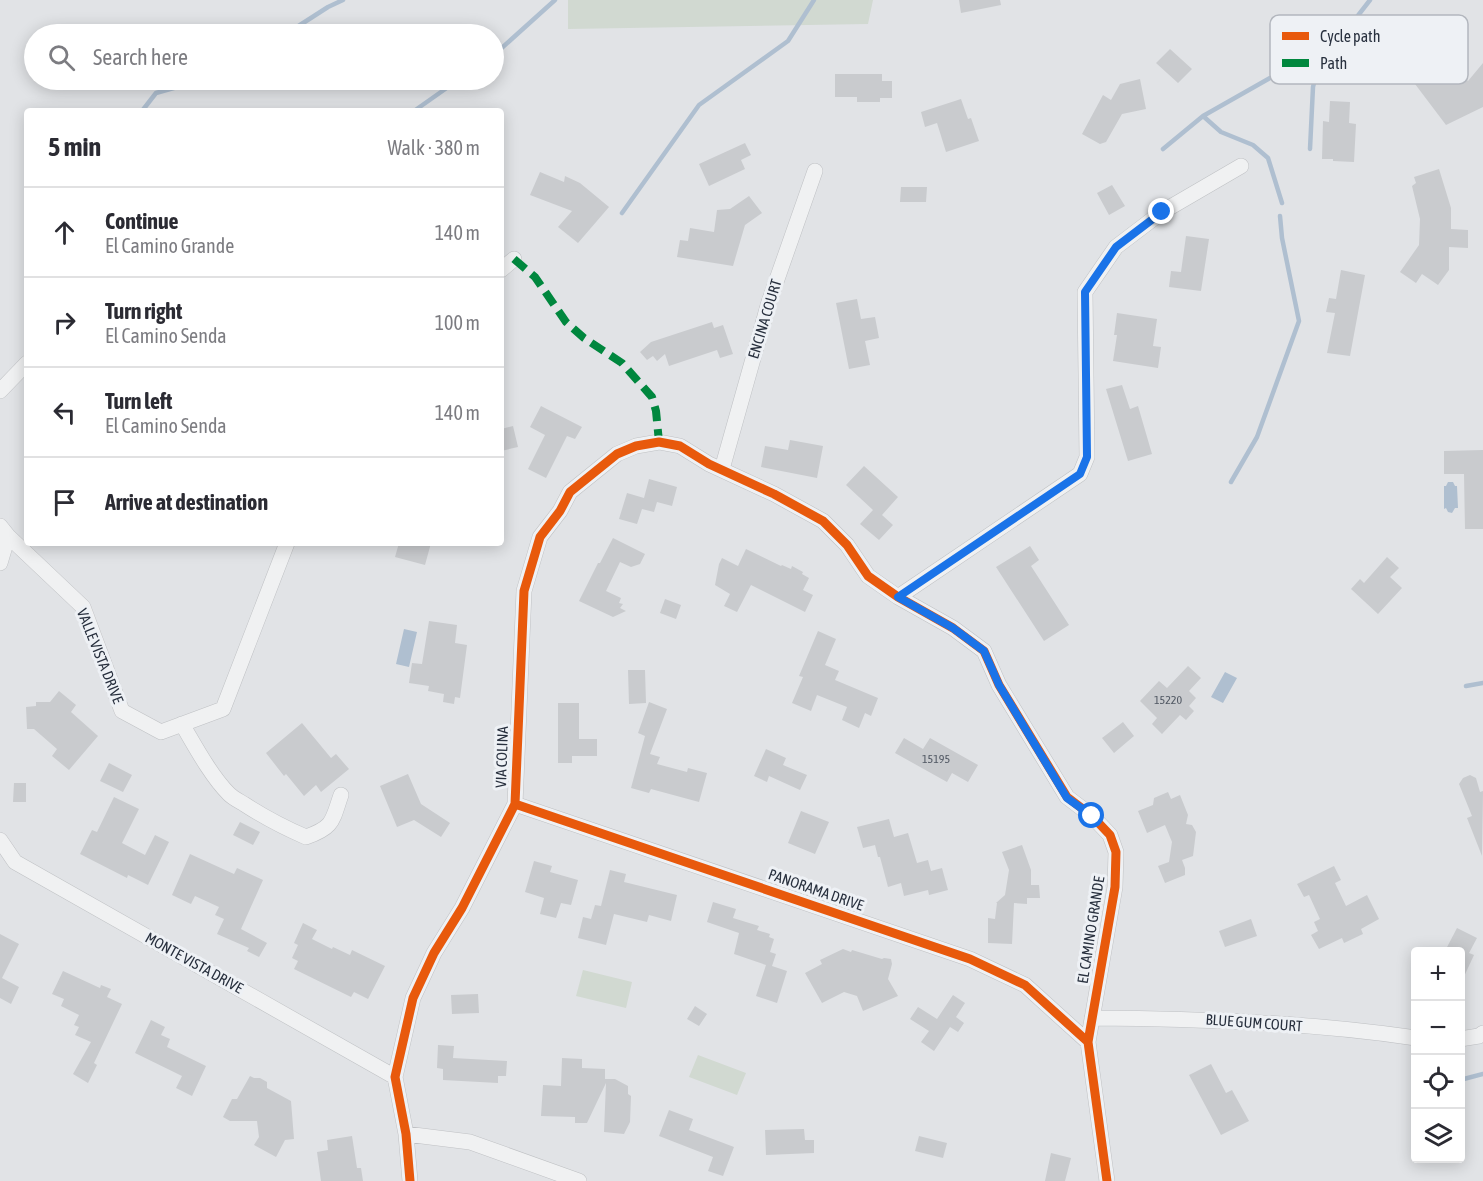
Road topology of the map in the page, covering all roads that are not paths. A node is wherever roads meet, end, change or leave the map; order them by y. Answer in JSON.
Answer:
{"nodes":[{"id":1,"x":1241,"y":166,"type":"dead end"},
{"id":2,"x":815,"y":171,"type":"dead end"},
{"id":3,"x":514,"y":259,"type":"dead end"},
{"id":4,"x":504,"y":267,"type":"edge"},
{"id":5,"x":24,"y":366,"type":"edge"},
{"id":6,"x":0,"y":391,"type":"edge"},
{"id":7,"x":722,"y":469,"type":"junction"},
{"id":8,"x":4,"y":531,"type":"edge"},
{"id":9,"x":286,"y":546,"type":"edge"},
{"id":10,"x":0,"y":563,"type":"edge"},
{"id":11,"x":898,"y":597,"type":"junction"},
{"id":12,"x":182,"y":724,"type":"junction"},
{"id":13,"x":341,"y":795,"type":"dead end"},
{"id":14,"x":515,"y":804,"type":"junction"},
{"id":15,"x":0,"y":840,"type":"edge"},
{"id":16,"x":1092,"y":1018,"type":"junction"},
{"id":17,"x":1483,"y":1033,"type":"edge"},
{"id":18,"x":1411,"y":1037,"type":"edge"},
{"id":19,"x":1465,"y":1038,"type":"edge"},
{"id":20,"x":1088,"y":1042,"type":"junction"},
{"id":21,"x":395,"y":1077,"type":"junction"},
{"id":22,"x":406,"y":1134,"type":"junction"},
{"id":23,"x":410,"y":1181,"type":"edge"},
{"id":24,"x":579,"y":1181,"type":"edge"},
{"id":25,"x":1107,"y":1181,"type":"edge"}],
"edges":[{"from":1,"to":11,"type":"street"},
{"from":2,"to":7,"type":"street","name":"ENCINA COURT"},
{"from":3,"to":4,"type":"street"},
{"from":5,"to":6,"type":"street"},
{"from":7,"to":11,"type":"street","name":"EL CAMINO GRANDE"},
{"from":7,"to":14,"type":"street","name":"VIA COLINA"},
{"from":8,"to":10,"type":"street"},
{"from":8,"to":12,"type":"street","name":"VALLE VISTA DRIVE"},
{"from":9,"to":12,"type":"street","name":"VALLE VISTA DRIVE"},
{"from":11,"to":16,"type":"street","name":"EL CAMINO GRANDE"},
{"from":12,"to":13,"type":"street"},
{"from":14,"to":20,"type":"street","name":"PANORAMA DRIVE"},
{"from":14,"to":21,"type":"street","name":"VIA COLINA"},
{"from":15,"to":21,"type":"street","name":"MONTE VISTA DRIVE"},
{"from":16,"to":18,"type":"street","name":"BLUE GUM COURT"},
{"from":16,"to":20,"type":"street","name":"EL CAMINO GRANDE"},
{"from":17,"to":19,"type":"street"},
{"from":20,"to":25,"type":"street","name":"EL CAMINO GRANDE"},
{"from":21,"to":22,"type":"street","name":"VIA COLINA"},
{"from":22,"to":23,"type":"street","name":"VIA COLINA"},
{"from":22,"to":24,"type":"street"}]}
